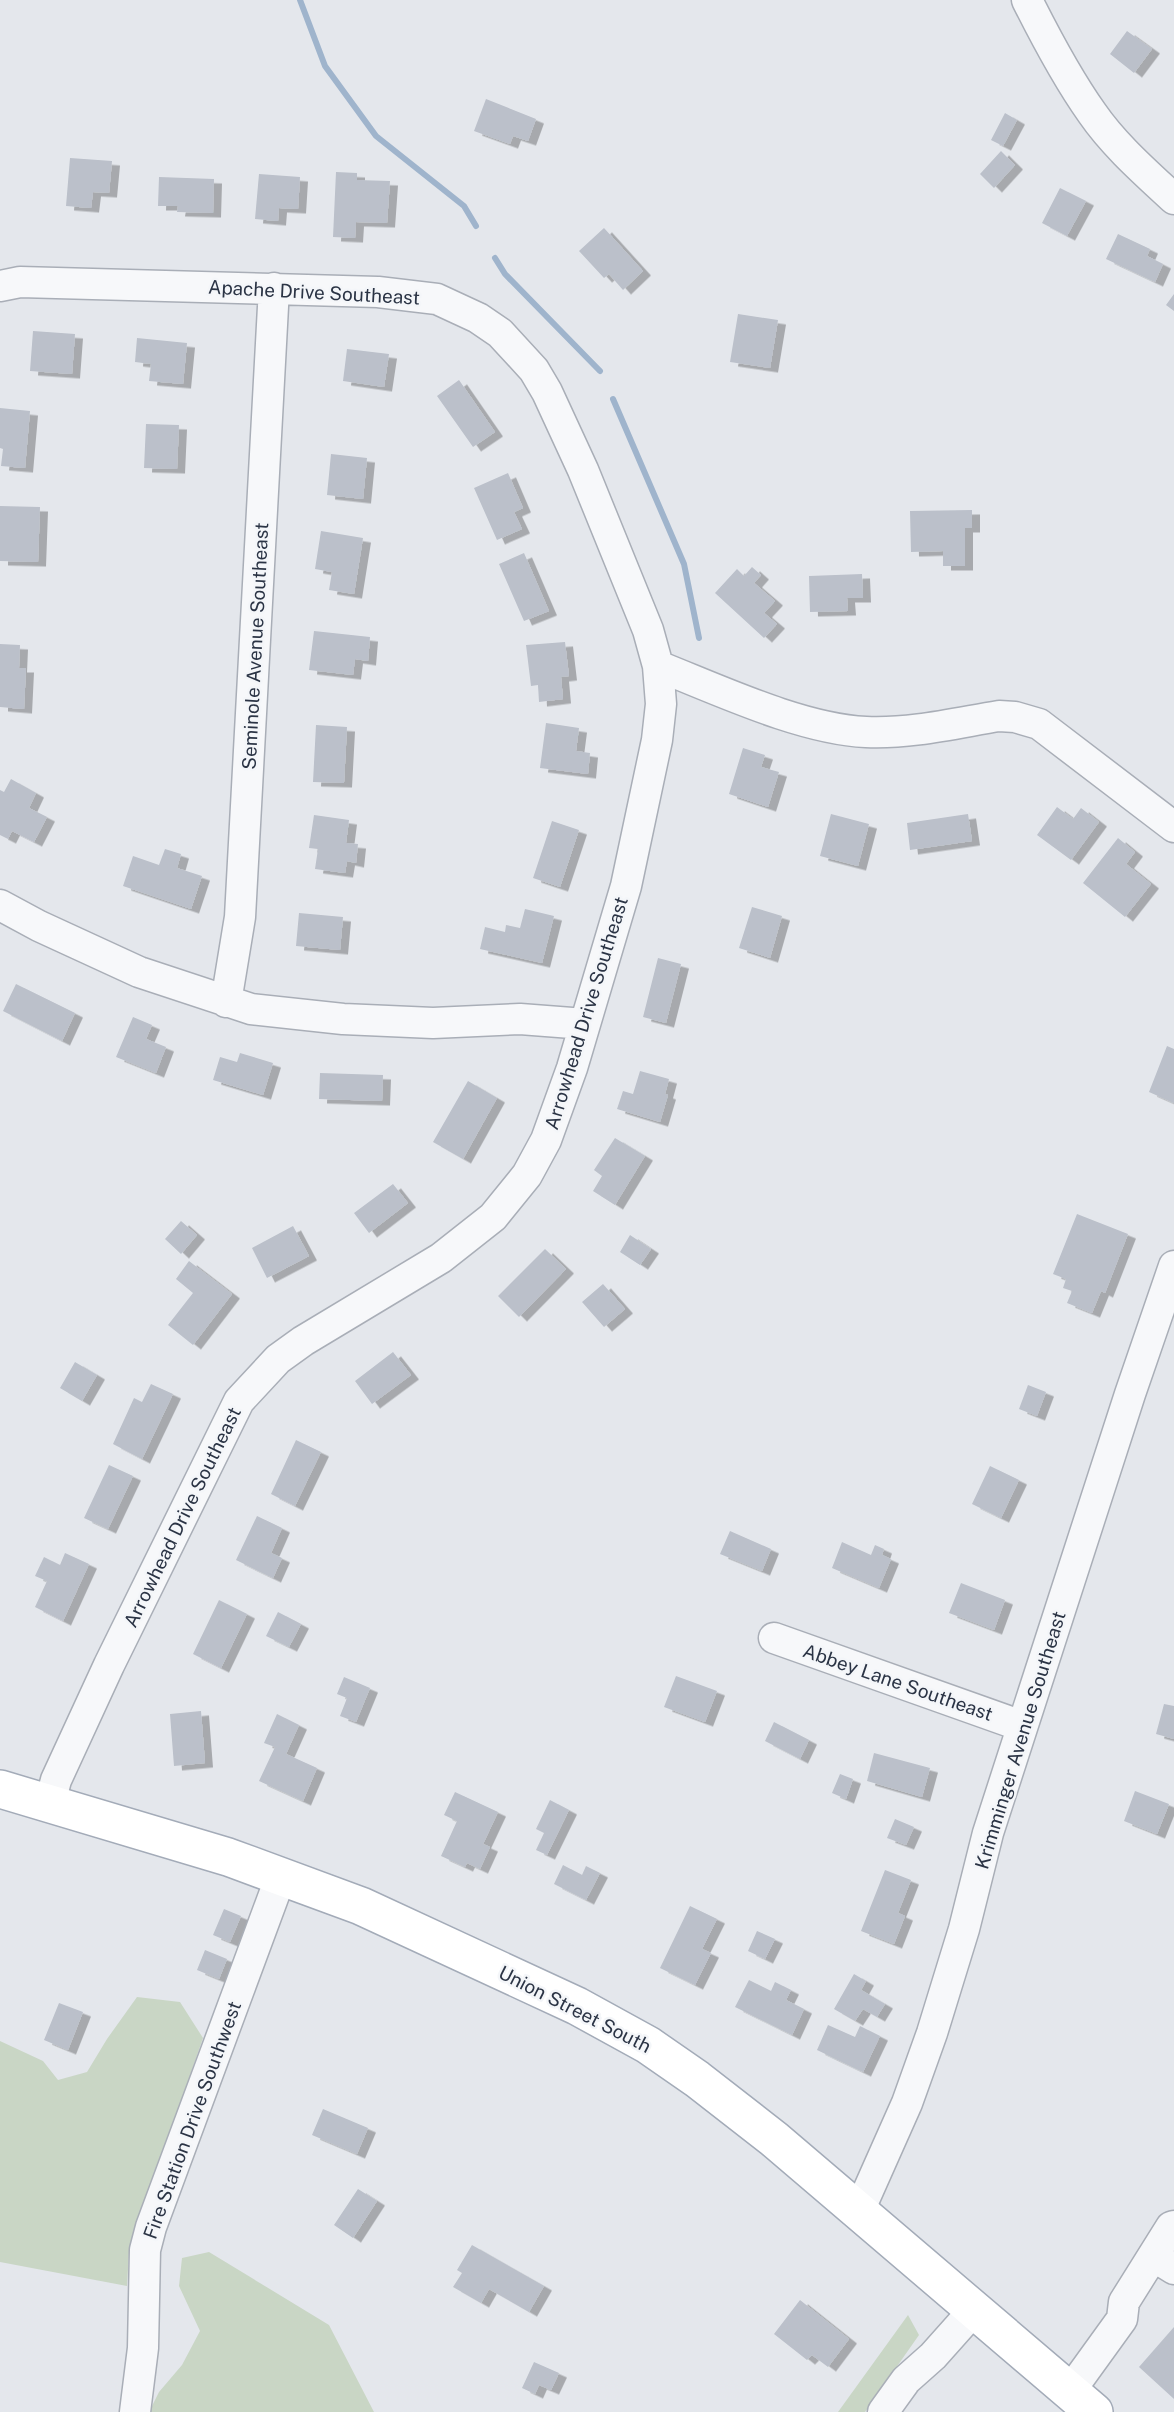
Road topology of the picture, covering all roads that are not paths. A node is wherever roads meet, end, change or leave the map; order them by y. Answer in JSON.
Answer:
{"nodes":[{"id":1,"x":1027,"y":0,"type":"edge"},
{"id":2,"x":1174,"y":199,"type":"edge"},
{"id":3,"x":0,"y":286,"type":"edge"},
{"id":4,"x":274,"y":288,"type":"junction"},
{"id":5,"x":658,"y":666,"type":"junction"},
{"id":6,"x":1174,"y":827,"type":"edge"},
{"id":7,"x":0,"y":905,"type":"edge"},
{"id":8,"x":226,"y":1002,"type":"junction"},
{"id":9,"x":585,"y":1024,"type":"junction"},
{"id":10,"x":1174,"y":1266,"type":"edge"},
{"id":11,"x":774,"y":1639,"type":"dead end"},
{"id":12,"x":1022,"y":1726,"type":"junction"},
{"id":13,"x":0,"y":1789,"type":"edge"},
{"id":14,"x":50,"y":1803,"type":"junction"},
{"id":15,"x":281,"y":1876,"type":"junction"},
{"id":16,"x":859,"y":2211,"type":"junction"},
{"id":17,"x":1174,"y":2226,"type":"edge"},
{"id":18,"x":1167,"y":2261,"type":"edge"},
{"id":19,"x":974,"y":2310,"type":"junction"},
{"id":20,"x":1082,"y":2402,"type":"edge"},
{"id":21,"x":892,"y":2410,"type":"edge"},
{"id":22,"x":135,"y":2412,"type":"edge"}],
"edges":[{"from":1,"to":2,"type":"street"},
{"from":3,"to":4,"type":"street","name":"Apache Drive Southeast"},
{"from":4,"to":5,"type":"street","name":"Apache Drive Southeast"},
{"from":4,"to":8,"type":"street","name":"Seminole Avenue Southeast"},
{"from":5,"to":6,"type":"street"},
{"from":5,"to":9,"type":"street","name":"Arrowhead Drive Southeast"},
{"from":7,"to":8,"type":"street"},
{"from":8,"to":9,"type":"street"},
{"from":9,"to":14,"type":"street","name":"Arrowhead Drive Southeast"},
{"from":10,"to":12,"type":"street","name":"Krimminger Avenue Southeast"},
{"from":11,"to":12,"type":"street","name":"Abbey Lane Southeast"},
{"from":12,"to":16,"type":"street","name":"Krimminger Avenue Southeast"},
{"from":13,"to":14,"type":"main road","name":"Union Street South"},
{"from":14,"to":15,"type":"main road","name":"Union Street South"},
{"from":15,"to":16,"type":"main road","name":"Union Street South"},
{"from":15,"to":22,"type":"street","name":"Fire Station Drive Southwest"},
{"from":16,"to":19,"type":"main road","name":"Union Street South"},
{"from":17,"to":18,"type":"street"},
{"from":18,"to":20,"type":"street"},
{"from":19,"to":20,"type":"main road","name":"Union Street South"},
{"from":19,"to":21,"type":"street"}]}
